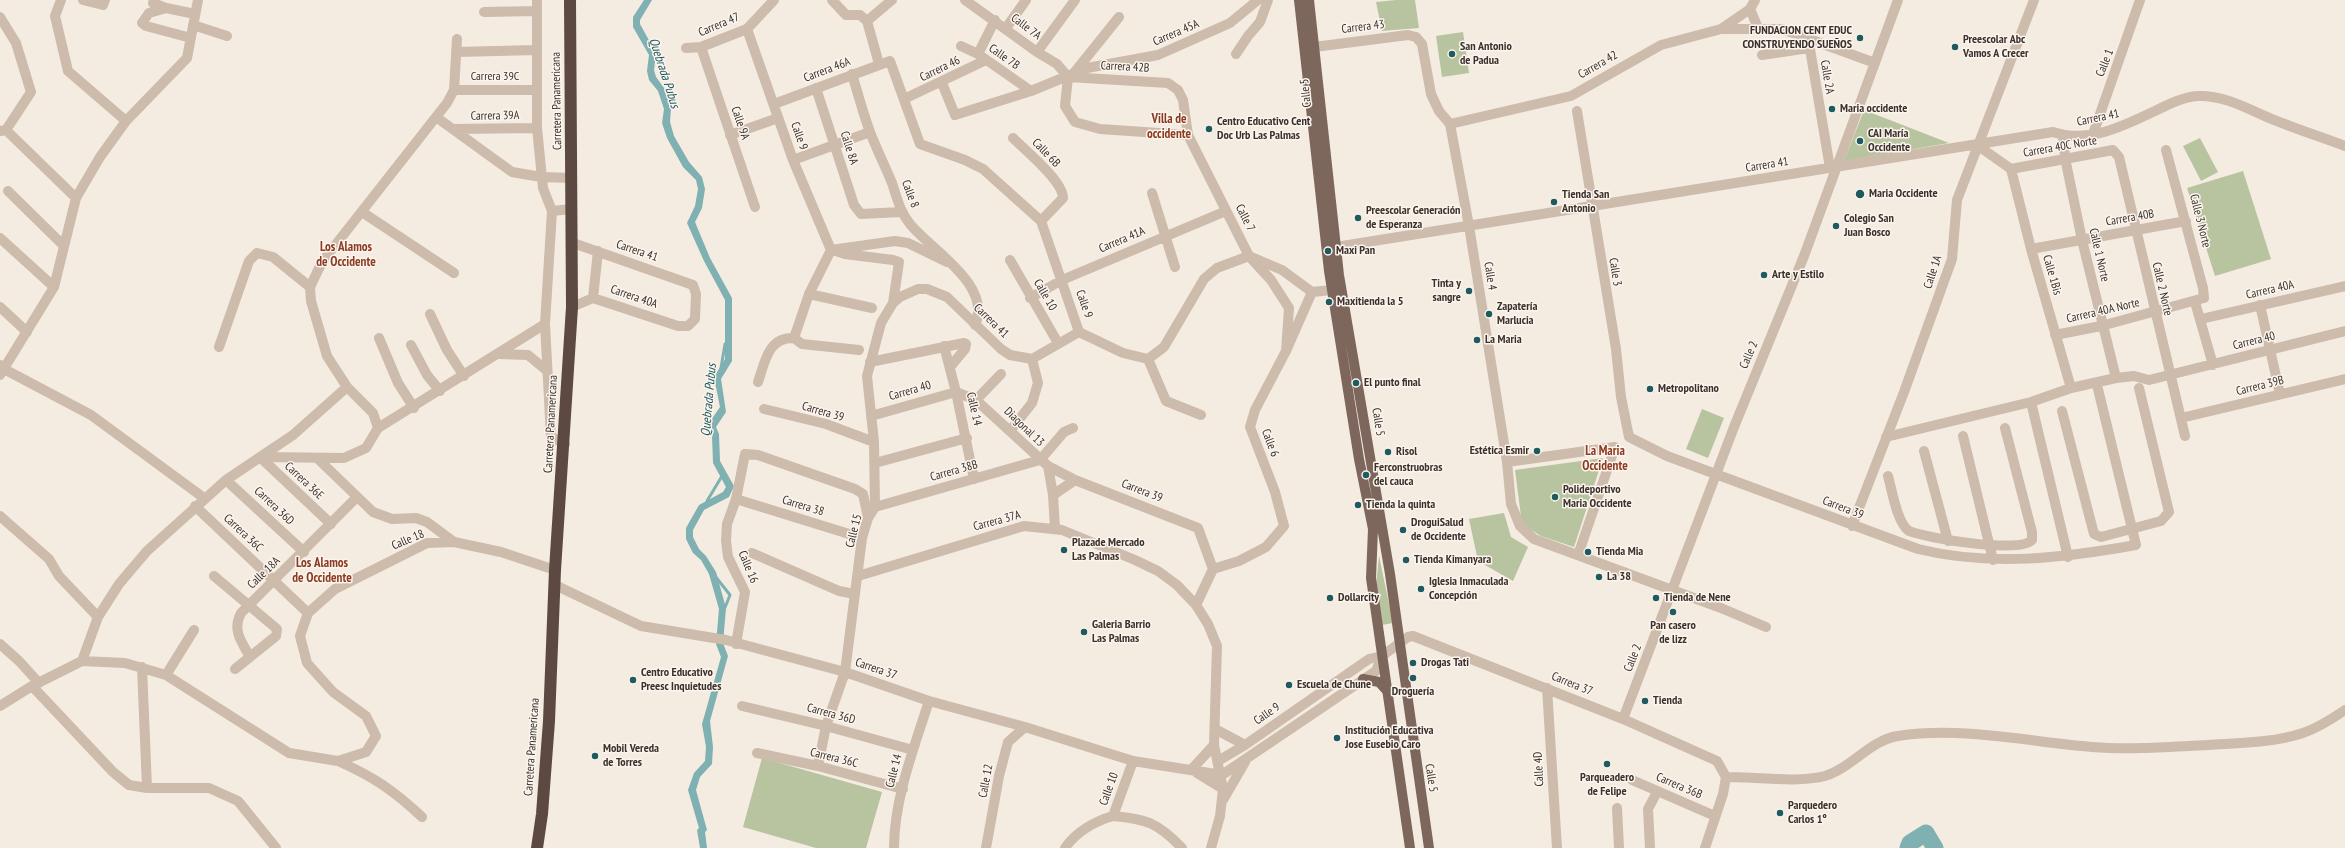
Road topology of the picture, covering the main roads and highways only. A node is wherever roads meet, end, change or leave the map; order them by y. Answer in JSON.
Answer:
{"nodes":[{"id":1,"x":570,"y":0,"type":"edge"},
{"id":2,"x":1299,"y":0,"type":"edge"},
{"id":3,"x":1309,"y":0,"type":"edge"},
{"id":4,"x":1364,"y":679,"type":"road end"},
{"id":5,"x":1389,"y":693,"type":"junction"},
{"id":6,"x":1409,"y":720,"type":"junction"},
{"id":7,"x":1392,"y":722,"type":"junction"},
{"id":8,"x":537,"y":848,"type":"edge"},
{"id":9,"x":1410,"y":848,"type":"edge"},
{"id":10,"x":1429,"y":848,"type":"edge"}],
"edges":[{"from":1,"to":8,"type":"highway","name":"Carretera Panamericana"},
{"from":2,"to":5,"type":"main road","name":"Calle 5"},
{"from":3,"to":6,"type":"main road","name":"Calle 5"},
{"from":4,"to":5,"type":"main road"},
{"from":5,"to":7,"type":"main road","name":"Calle 5"},
{"from":6,"to":7,"type":"main road"},
{"from":6,"to":10,"type":"main road","name":"Calle 5"},
{"from":7,"to":9,"type":"main road","name":"Calle 5"}]}
